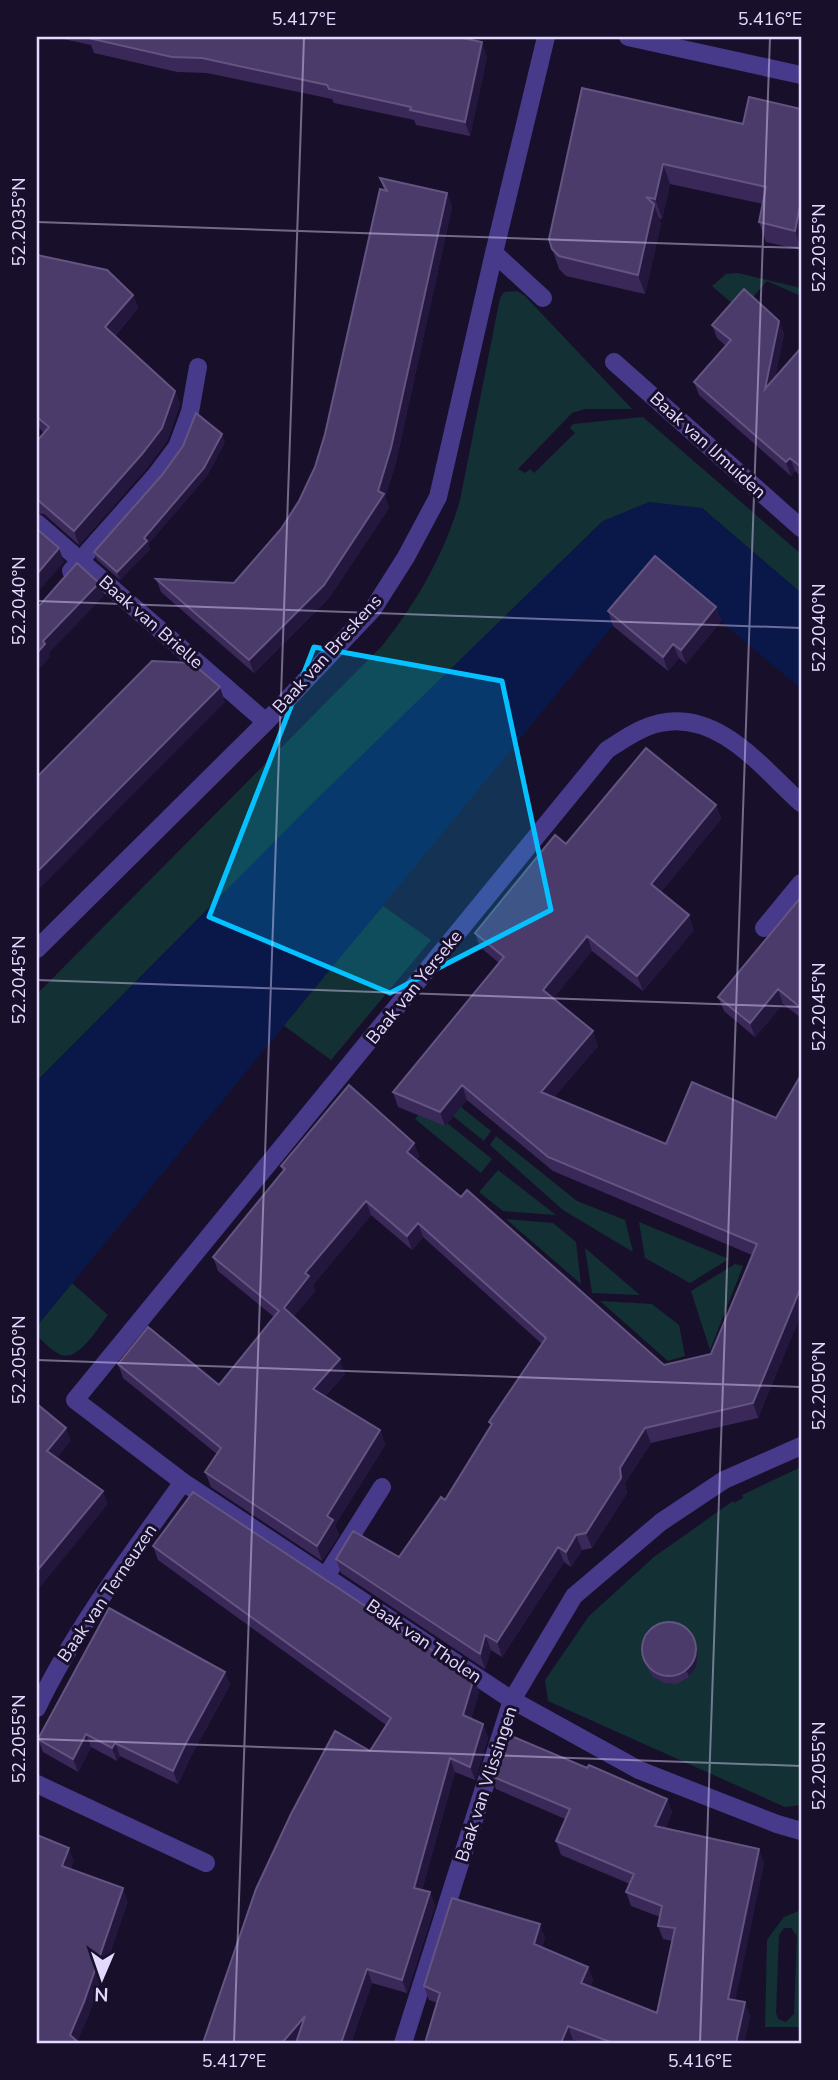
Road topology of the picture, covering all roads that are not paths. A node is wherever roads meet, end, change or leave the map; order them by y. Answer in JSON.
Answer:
{"nodes":[{"id":1,"x":546,"y":37,"type":"edge"},
{"id":2,"x":628,"y":37,"type":"edge"},
{"id":3,"x":801,"y":75,"type":"edge"},
{"id":4,"x":494,"y":253,"type":"junction"},
{"id":5,"x":543,"y":298,"type":"dead end"},
{"id":6,"x":614,"y":362,"type":"dead end"},
{"id":7,"x":198,"y":367,"type":"dead end"},
{"id":8,"x":37,"y":523,"type":"edge"},
{"id":9,"x":801,"y":528,"type":"edge"},
{"id":10,"x":80,"y":560,"type":"junction"},
{"id":11,"x":63,"y":580,"type":"edge"},
{"id":12,"x":266,"y":722,"type":"junction"},
{"id":13,"x":801,"y":803,"type":"edge"},
{"id":14,"x":801,"y":883,"type":"edge"},
{"id":15,"x":764,"y":928,"type":"dead end"},
{"id":16,"x":37,"y":949,"type":"edge"},
{"id":17,"x":75,"y":1400,"type":"joint"},
{"id":18,"x":801,"y":1446,"type":"edge"},
{"id":19,"x":183,"y":1482,"type":"junction"},
{"id":20,"x":382,"y":1487,"type":"dead end"},
{"id":21,"x":326,"y":1576,"type":"junction"},
{"id":22,"x":512,"y":1700,"type":"junction"},
{"id":23,"x":37,"y":1708,"type":"edge"},
{"id":24,"x":37,"y":1784,"type":"edge"},
{"id":25,"x":801,"y":1831,"type":"edge"},
{"id":26,"x":206,"y":1863,"type":"dead end"},
{"id":27,"x":402,"y":2043,"type":"edge"}],
"edges":[{"from":1,"to":4,"type":"street","name":"Baak van Breskens"},
{"from":2,"to":3,"type":"street"},
{"from":4,"to":5,"type":"street"},
{"from":4,"to":12,"type":"street","name":"Baak van Breskens"},
{"from":6,"to":9,"type":"street","name":"Baak van IJmuiden"},
{"from":7,"to":10,"type":"street"},
{"from":8,"to":10,"type":"street","name":"Baak van Brielle"},
{"from":10,"to":11,"type":"street"},
{"from":10,"to":12,"type":"street","name":"Baak van Brielle"},
{"from":12,"to":16,"type":"street","name":"Baak van Breskens"},
{"from":13,"to":17,"type":"street","name":"Baak van Yerseke"},
{"from":14,"to":15,"type":"street"},
{"from":17,"to":19,"type":"street","name":"Baak van Tholen"},
{"from":18,"to":22,"type":"street","name":"Baak van Vlissingen"},
{"from":19,"to":21,"type":"street","name":"Baak van Tholen"},
{"from":19,"to":23,"type":"street","name":"Baak van Terneuzen"},
{"from":20,"to":21,"type":"street"},
{"from":21,"to":22,"type":"street","name":"Baak van Tholen"},
{"from":22,"to":25,"type":"street","name":"Baak van Tholen"},
{"from":22,"to":27,"type":"street","name":"Baak van Vlissingen"},
{"from":24,"to":26,"type":"street"}]}
